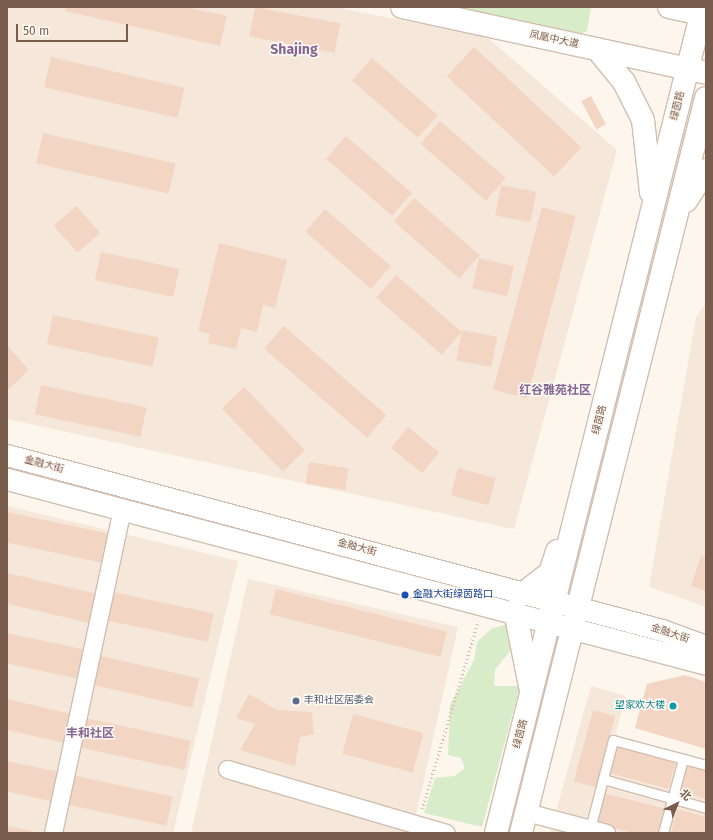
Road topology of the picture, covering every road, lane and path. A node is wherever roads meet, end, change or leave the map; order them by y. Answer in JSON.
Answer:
{"nodes":[{"id":1,"x":402,"y":7,"type":"edge"},
{"id":2,"x":669,"y":7,"type":"edge"},
{"id":3,"x":703,"y":12,"type":"edge"},
{"id":4,"x":597,"y":49,"type":"junction"},
{"id":5,"x":697,"y":71,"type":"edge"},
{"id":6,"x":706,"y":98,"type":"edge"},
{"id":7,"x":706,"y":170,"type":"edge"},
{"id":8,"x":652,"y":211,"type":"junction"},
{"id":9,"x":676,"y":217,"type":"junction"},
{"id":10,"x":7,"y":455,"type":"edge"},
{"id":11,"x":7,"y":479,"type":"edge"},
{"id":12,"x":582,"y":488,"type":"junction"},
{"id":13,"x":122,"y":509,"type":"junction"},
{"id":14,"x":519,"y":602,"type":"junction"},
{"id":15,"x":483,"y":603,"type":"junction"},
{"id":16,"x":552,"y":611,"type":"junction"},
{"id":17,"x":575,"y":617,"type":"junction"},
{"id":18,"x":706,"y":646,"type":"edge"},
{"id":19,"x":706,"y":664,"type":"edge"},
{"id":20,"x":531,"y":692,"type":"junction"},
{"id":21,"x":683,"y":759,"type":"junction"},
{"id":22,"x":706,"y":765,"type":"edge"},
{"id":23,"x":227,"y":769,"type":"dead end"},
{"id":24,"x":602,"y":779,"type":"junction"},
{"id":25,"x":673,"y":799,"type":"junction"},
{"id":26,"x":706,"y":808,"type":"edge"},
{"id":27,"x":526,"y":812,"type":"junction"},
{"id":28,"x":417,"y":824,"type":"junction"},
{"id":29,"x":598,"y":831,"type":"edge"},
{"id":30,"x":53,"y":833,"type":"edge"},
{"id":31,"x":446,"y":833,"type":"edge"},
{"id":32,"x":496,"y":833,"type":"edge"},
{"id":33,"x":521,"y":833,"type":"edge"},
{"id":34,"x":663,"y":833,"type":"edge"}],
"edges":[{"from":1,"to":4,"type":"main road","name":"凤凰中大道"},
{"from":2,"to":3,"type":"main road"},
{"from":3,"to":5,"type":"main road","name":"绿茵路"},
{"from":4,"to":5,"type":"main road","name":"凤凰中大道"},
{"from":4,"to":8,"type":"main road"},
{"from":5,"to":8,"type":"main road","name":"绿茵路"},
{"from":6,"to":9,"type":"main road"},
{"from":7,"to":9,"type":"main road"},
{"from":8,"to":12,"type":"main road","name":"绿茵路"},
{"from":9,"to":17,"type":"main road"},
{"from":10,"to":14,"type":"street","name":"金融大街"},
{"from":11,"to":13,"type":"street","name":"金融大街"},
{"from":12,"to":14,"type":"main road"},
{"from":12,"to":16,"type":"main road","name":"绿茵路"},
{"from":13,"to":15,"type":"street","name":"金融大街"},
{"from":13,"to":30,"type":"street"},
{"from":14,"to":15,"type":"street","name":"金融大街"},
{"from":14,"to":16,"type":"street","name":"金融大街"},
{"from":14,"to":20,"type":"main road"},
{"from":15,"to":28,"type":"path"},
{"from":16,"to":17,"type":"street","name":"金融大街"},
{"from":16,"to":20,"type":"main road","name":"绿茵路"},
{"from":17,"to":18,"type":"street","name":"金融大街"},
{"from":17,"to":19,"type":"street","name":"金融大街"},
{"from":17,"to":27,"type":"main road"},
{"from":20,"to":32,"type":"main road","name":"绿茵路"},
{"from":21,"to":22,"type":"lane"},
{"from":21,"to":24,"type":"lane"},
{"from":21,"to":25,"type":"lane"},
{"from":23,"to":28,"type":"street"},
{"from":24,"to":25,"type":"lane"},
{"from":24,"to":29,"type":"lane"},
{"from":25,"to":26,"type":"lane"},
{"from":25,"to":34,"type":"lane"},
{"from":27,"to":29,"type":"street"},
{"from":27,"to":33,"type":"main road"},
{"from":28,"to":31,"type":"street"}]}
